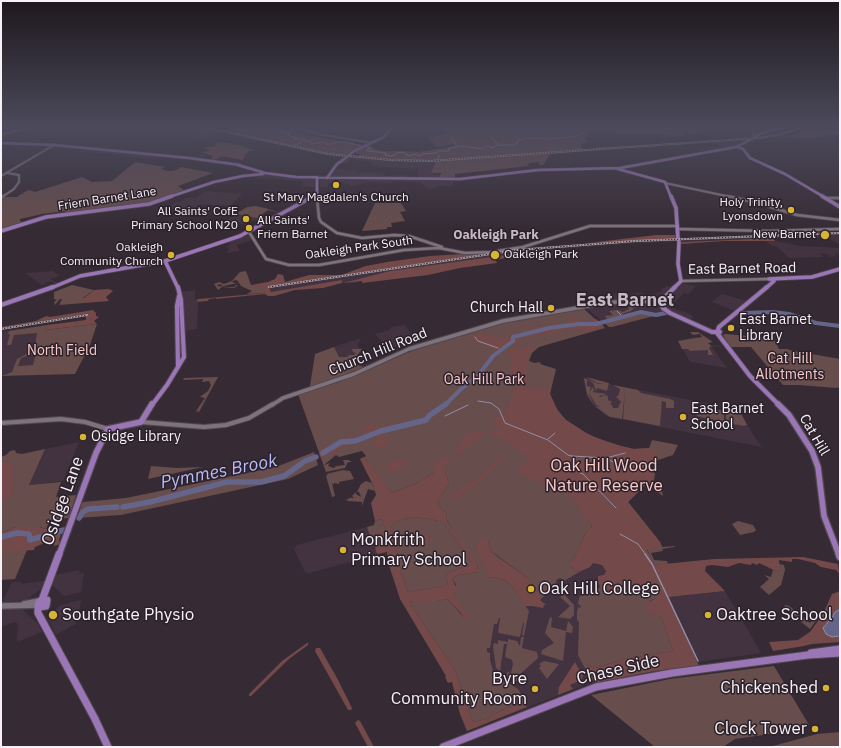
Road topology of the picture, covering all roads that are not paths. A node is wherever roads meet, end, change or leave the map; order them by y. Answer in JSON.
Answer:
{"nodes":[{"id":1,"x":25,"y":161,"type":"edge"},
{"id":2,"x":209,"y":161,"type":"edge"},
{"id":3,"x":341,"y":161,"type":"edge"},
{"id":4,"x":658,"y":161,"type":"edge"},
{"id":5,"x":757,"y":161,"type":"edge"},
{"id":6,"x":615,"y":168,"type":"junction"},
{"id":7,"x":7,"y":173,"type":"junction"},
{"id":8,"x":266,"y":174,"type":"junction"},
{"id":9,"x":1,"y":176,"type":"edge"},
{"id":10,"x":328,"y":178,"type":"junction"},
{"id":11,"x":318,"y":179,"type":"junction"},
{"id":12,"x":665,"y":183,"type":"junction"},
{"id":13,"x":1,"y":198,"type":"edge"},
{"id":14,"x":316,"y":198,"type":"junction"},
{"id":15,"x":824,"y":198,"type":"junction"},
{"id":16,"x":840,"y":198,"type":"edge"},
{"id":17,"x":840,"y":208,"type":"edge"},
{"id":18,"x":840,"y":220,"type":"edge"},
{"id":19,"x":678,"y":228,"type":"junction"},
{"id":20,"x":839,"y":230,"type":"edge"},
{"id":21,"x":1,"y":231,"type":"edge"},
{"id":22,"x":249,"y":232,"type":"junction"},
{"id":23,"x":441,"y":248,"type":"junction"},
{"id":24,"x":164,"y":261,"type":"junction"},
{"id":25,"x":840,"y":269,"type":"edge"},
{"id":26,"x":771,"y":280,"type":"junction"},
{"id":27,"x":681,"y":281,"type":"junction"},
{"id":28,"x":179,"y":296,"type":"junction"},
{"id":29,"x":660,"y":302,"type":"junction"},
{"id":30,"x":1,"y":305,"type":"edge"},
{"id":31,"x":177,"y":322,"type":"junction"},
{"id":32,"x":183,"y":322,"type":"junction"},
{"id":33,"x":718,"y":332,"type":"junction"},
{"id":34,"x":184,"y":336,"type":"junction"},
{"id":35,"x":178,"y":337,"type":"junction"},
{"id":36,"x":178,"y":367,"type":"junction"},
{"id":37,"x":141,"y":422,"type":"junction"},
{"id":38,"x":1,"y":423,"type":"edge"},
{"id":39,"x":108,"y":429,"type":"junction"},
{"id":40,"x":840,"y":557,"type":"edge"},
{"id":41,"x":42,"y":603,"type":"junction"},
{"id":42,"x":1,"y":606,"type":"edge"},
{"id":43,"x":840,"y":649,"type":"edge"},
{"id":44,"x":840,"y":653,"type":"edge"},
{"id":45,"x":808,"y":655,"type":"junction"},
{"id":46,"x":108,"y":747,"type":"edge"},
{"id":47,"x":443,"y":747,"type":"edge"}],
"edges":[{"from":1,"to":7,"type":"street"},
{"from":2,"to":8,"type":"main road"},
{"from":3,"to":10,"type":"main road"},
{"from":4,"to":6,"type":"main road"},
{"from":5,"to":15,"type":"main road"},
{"from":6,"to":10,"type":"main road"},
{"from":6,"to":12,"type":"main road"},
{"from":7,"to":9,"type":"street"},
{"from":7,"to":13,"type":"street"},
{"from":8,"to":11,"type":"main road"},
{"from":8,"to":21,"type":"main road","name":"Friern Barnet Lane"},
{"from":10,"to":11,"type":"main road"},
{"from":11,"to":14,"type":"main road"},
{"from":12,"to":18,"type":"street"},
{"from":12,"to":19,"type":"main road"},
{"from":14,"to":22,"type":"main road"},
{"from":14,"to":23,"type":"street"},
{"from":15,"to":16,"type":"street"},
{"from":15,"to":17,"type":"main road"},
{"from":19,"to":20,"type":"street"},
{"from":19,"to":23,"type":"street"},
{"from":19,"to":27,"type":"main road"},
{"from":22,"to":23,"type":"street","name":"Oakleigh Park South"},
{"from":22,"to":24,"type":"main road"},
{"from":24,"to":28,"type":"main road"},
{"from":24,"to":30,"type":"main road"},
{"from":25,"to":26,"type":"main road","name":"East Barnet Road"},
{"from":26,"to":27,"type":"street","name":"East Barnet Road"},
{"from":26,"to":33,"type":"main road"},
{"from":27,"to":29,"type":"main road","name":"East Barnet Road"},
{"from":28,"to":31,"type":"main road"},
{"from":28,"to":32,"type":"main road"},
{"from":29,"to":33,"type":"main road"},
{"from":29,"to":37,"type":"street","name":"Church Hill Road"},
{"from":31,"to":32,"type":"main road"},
{"from":31,"to":35,"type":"main road"},
{"from":32,"to":34,"type":"main road"},
{"from":33,"to":40,"type":"main road","name":"Cat Hill"},
{"from":34,"to":35,"type":"main road"},
{"from":34,"to":36,"type":"main road"},
{"from":35,"to":36,"type":"main road"},
{"from":36,"to":37,"type":"main road"},
{"from":37,"to":39,"type":"main road"},
{"from":38,"to":39,"type":"street"},
{"from":39,"to":41,"type":"main road","name":"Osidge Lane"},
{"from":41,"to":42,"type":"street"},
{"from":41,"to":46,"type":"main road"},
{"from":43,"to":45,"type":"main road","name":"Chase Side"},
{"from":44,"to":45,"type":"main road","name":"Chase Side"},
{"from":45,"to":47,"type":"main road","name":"Chase Side"}]}
